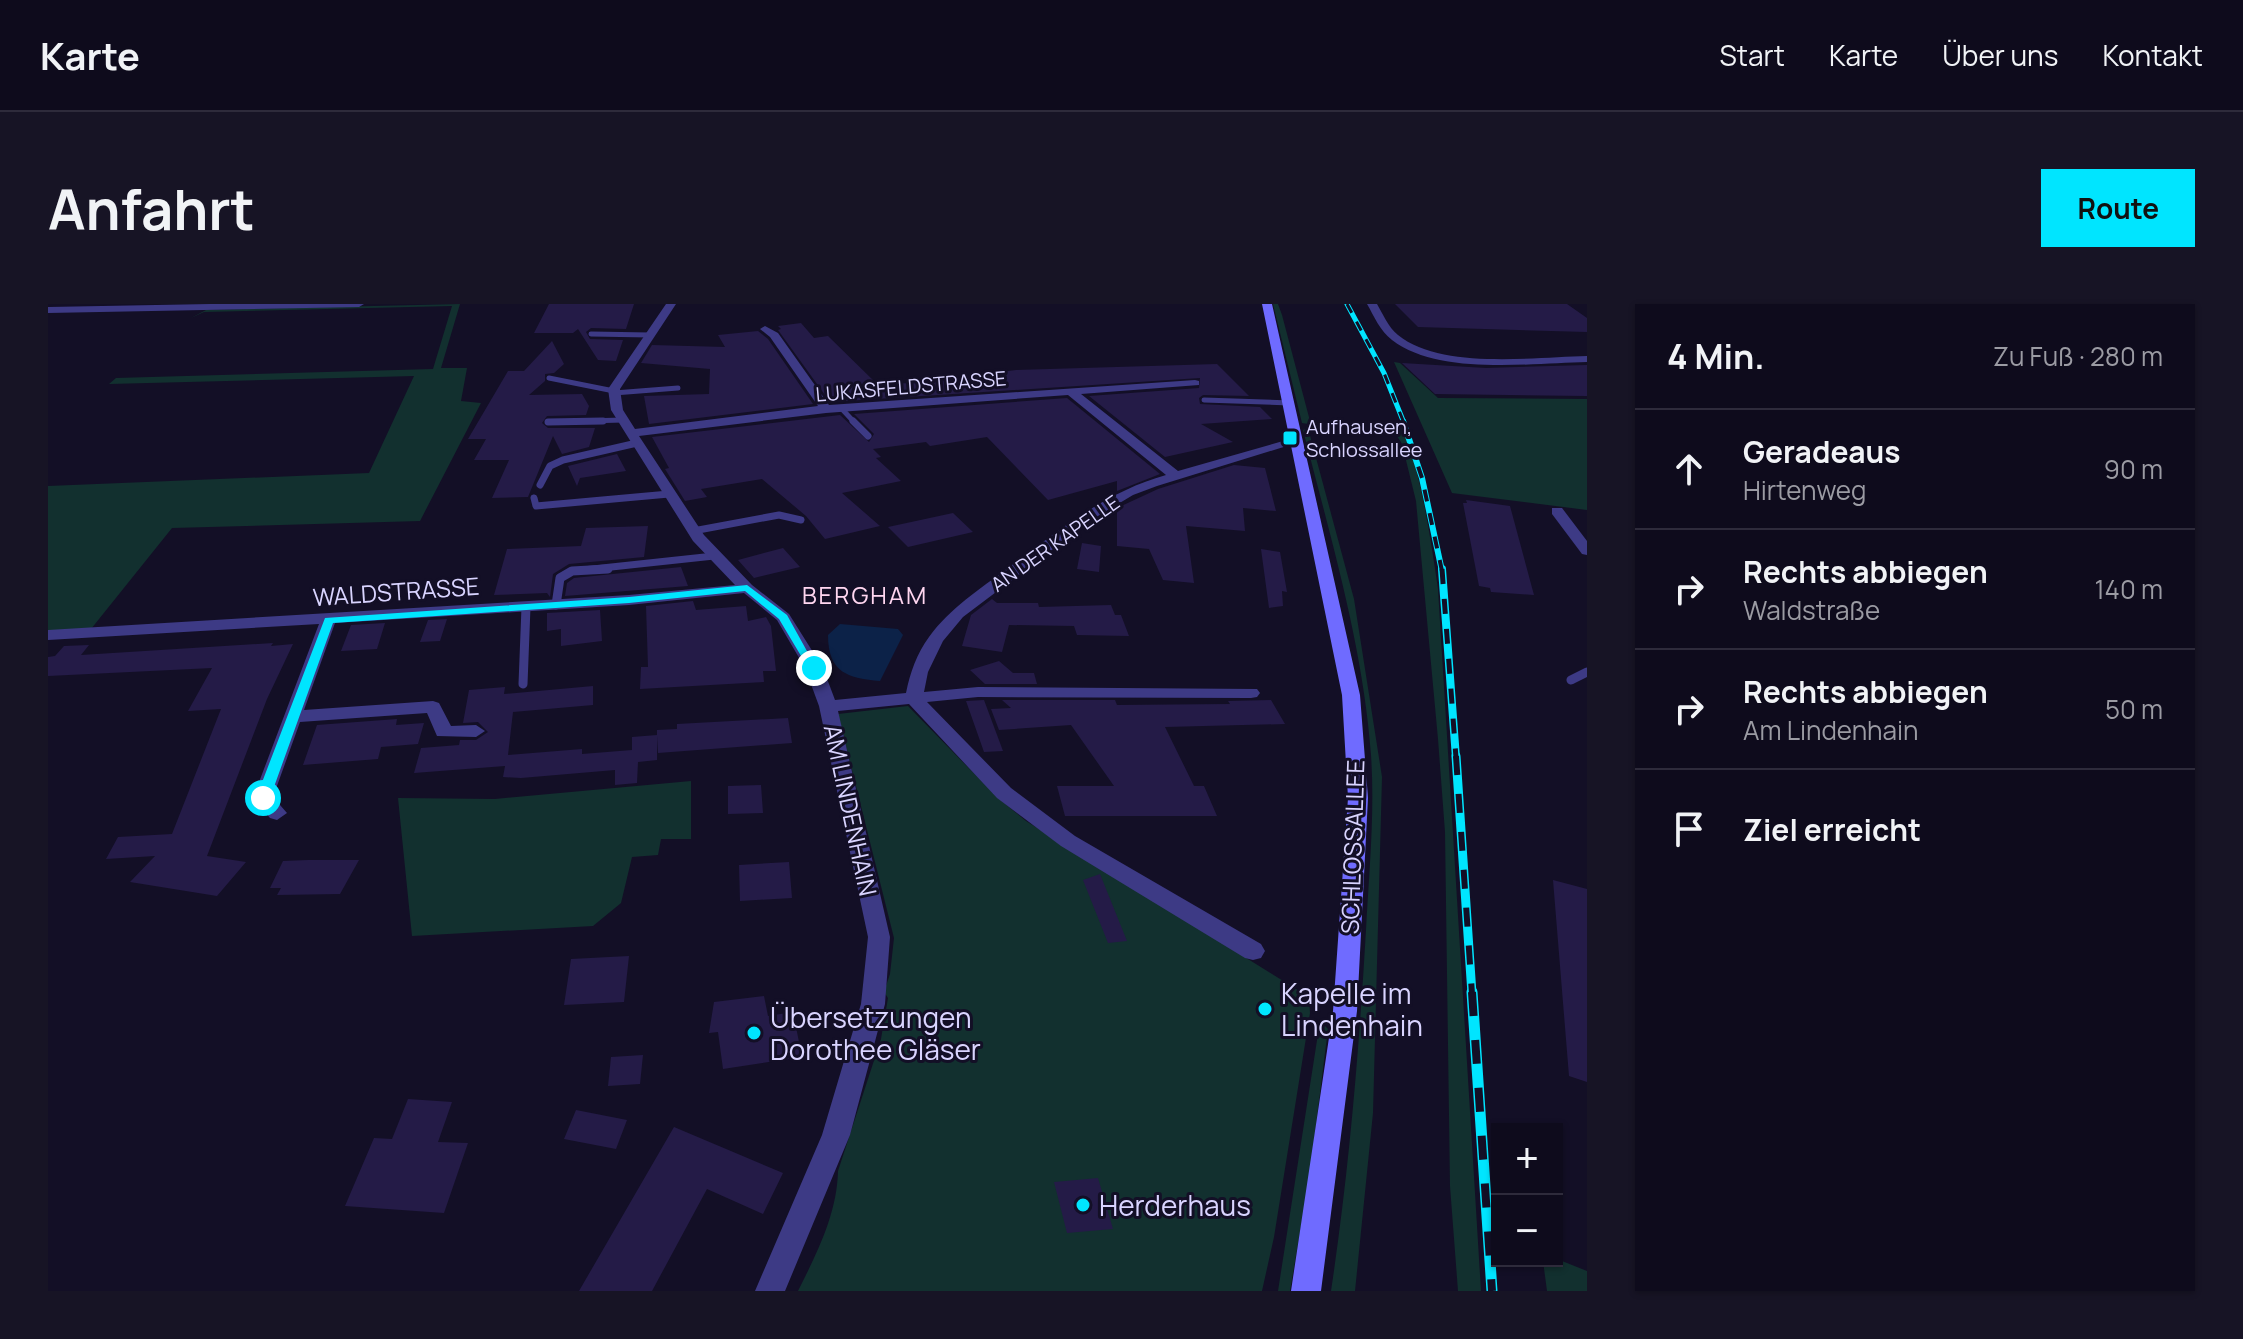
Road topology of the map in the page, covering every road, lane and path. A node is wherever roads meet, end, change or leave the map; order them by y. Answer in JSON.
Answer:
{"nodes":[{"id":1,"x":359,"y":304,"type":"edge"},
{"id":2,"x":671,"y":304,"type":"edge"},
{"id":3,"x":1372,"y":304,"type":"edge"},
{"id":4,"x":1269,"y":309,"type":"edge"},
{"id":5,"x":48,"y":310,"type":"edge"},
{"id":6,"x":765,"y":329,"type":"dead end"},
{"id":7,"x":591,"y":334,"type":"dead end"},
{"id":8,"x":650,"y":335,"type":"junction"},
{"id":9,"x":1587,"y":359,"type":"edge"},
{"id":10,"x":549,"y":378,"type":"dead end"},
{"id":11,"x":1195,"y":383,"type":"dead end"},
{"id":12,"x":678,"y":388,"type":"dead end"},
{"id":13,"x":1070,"y":391,"type":"junction"},
{"id":14,"x":614,"y":392,"type":"junction"},
{"id":15,"x":1204,"y":400,"type":"dead end"},
{"id":16,"x":1290,"y":403,"type":"junction"},
{"id":17,"x":841,"y":408,"type":"junction"},
{"id":18,"x":826,"y":409,"type":"junction"},
{"id":19,"x":623,"y":420,"type":"junction"},
{"id":20,"x":548,"y":422,"type":"dead end"},
{"id":21,"x":868,"y":436,"type":"dead end"},
{"id":22,"x":634,"y":438,"type":"junction"},
{"id":23,"x":1297,"y":441,"type":"junction"},
{"id":24,"x":1176,"y":476,"type":"junction"},
{"id":25,"x":540,"y":485,"type":"dead end"},
{"id":26,"x":669,"y":494,"type":"junction"},
{"id":27,"x":534,"y":498,"type":"dead end"},
{"id":28,"x":1557,"y":511,"type":"dead end"},
{"id":29,"x":801,"y":520,"type":"dead end"},
{"id":30,"x":693,"y":531,"type":"junction"},
{"id":31,"x":1587,"y":551,"type":"edge"},
{"id":32,"x":714,"y":556,"type":"junction"},
{"id":33,"x":747,"y":588,"type":"junction"},
{"id":34,"x":556,"y":605,"type":"junction"},
{"id":35,"x":526,"y":607,"type":"junction"},
{"id":36,"x":328,"y":620,"type":"junction"},
{"id":37,"x":48,"y":635,"type":"edge"},
{"id":38,"x":1587,"y":672,"type":"edge"},
{"id":39,"x":1571,"y":680,"type":"dead end"},
{"id":40,"x":523,"y":684,"type":"dead end"},
{"id":41,"x":1251,"y":693,"type":"dead end"},
{"id":42,"x":914,"y":699,"type":"junction"},
{"id":43,"x":828,"y":706,"type":"junction"},
{"id":44,"x":291,"y":717,"type":"junction"},
{"id":45,"x":476,"y":731,"type":"dead end"},
{"id":46,"x":277,"y":813,"type":"dead end"},
{"id":47,"x":1253,"y":951,"type":"dead end"},
{"id":48,"x":770,"y":1291,"type":"edge"},
{"id":49,"x":1306,"y":1291,"type":"edge"}],
"edges":[{"from":1,"to":5,"type":"street"},
{"from":2,"to":8,"type":"street"},
{"from":3,"to":9,"type":"street"},
{"from":4,"to":16,"type":"main road","name":"SCHLOSSALLEE"},
{"from":6,"to":18,"type":"street"},
{"from":7,"to":8,"type":"lane"},
{"from":8,"to":14,"type":"street"},
{"from":10,"to":14,"type":"lane"},
{"from":11,"to":13,"type":"street","name":"LUKASFELDSTRASSE"},
{"from":12,"to":14,"type":"lane"},
{"from":13,"to":17,"type":"street","name":"LUKASFELDSTRASSE"},
{"from":13,"to":24,"type":"street"},
{"from":14,"to":19,"type":"street","name":"AM LINDENHAIN"},
{"from":15,"to":16,"type":"lane"},
{"from":16,"to":23,"type":"main road","name":"SCHLOSSALLEE"},
{"from":17,"to":18,"type":"street","name":"LUKASFELDSTRASSE"},
{"from":17,"to":21,"type":"lane"},
{"from":18,"to":22,"type":"street","name":"LUKASFELDSTRASSE"},
{"from":19,"to":20,"type":"lane"},
{"from":19,"to":22,"type":"street","name":"AM LINDENHAIN"},
{"from":22,"to":25,"type":"lane"},
{"from":22,"to":26,"type":"street","name":"AM LINDENHAIN"},
{"from":23,"to":24,"type":"street","name":"AN DER KAPELLE"},
{"from":23,"to":49,"type":"main road","name":"SCHLOSSALLEE"},
{"from":24,"to":42,"type":"street","name":"AN DER KAPELLE"},
{"from":26,"to":27,"type":"lane"},
{"from":26,"to":30,"type":"street","name":"AM LINDENHAIN"},
{"from":28,"to":31,"type":"street"},
{"from":29,"to":30,"type":"lane"},
{"from":30,"to":32,"type":"street","name":"AM LINDENHAIN"},
{"from":32,"to":33,"type":"street","name":"AM LINDENHAIN"},
{"from":32,"to":34,"type":"lane"},
{"from":33,"to":34,"type":"street","name":"WALDSTRASSE"},
{"from":33,"to":43,"type":"street","name":"AM LINDENHAIN"},
{"from":34,"to":35,"type":"street","name":"WALDSTRASSE"},
{"from":35,"to":36,"type":"street","name":"WALDSTRASSE"},
{"from":35,"to":40,"type":"lane"},
{"from":36,"to":37,"type":"street","name":"WALDSTRASSE"},
{"from":36,"to":44,"type":"street"},
{"from":38,"to":39,"type":"lane"},
{"from":41,"to":42,"type":"street"},
{"from":42,"to":43,"type":"street"},
{"from":42,"to":47,"type":"street"},
{"from":43,"to":48,"type":"street","name":"AM LINDENHAIN"},
{"from":44,"to":45,"type":"street"},
{"from":44,"to":46,"type":"street"}]}
